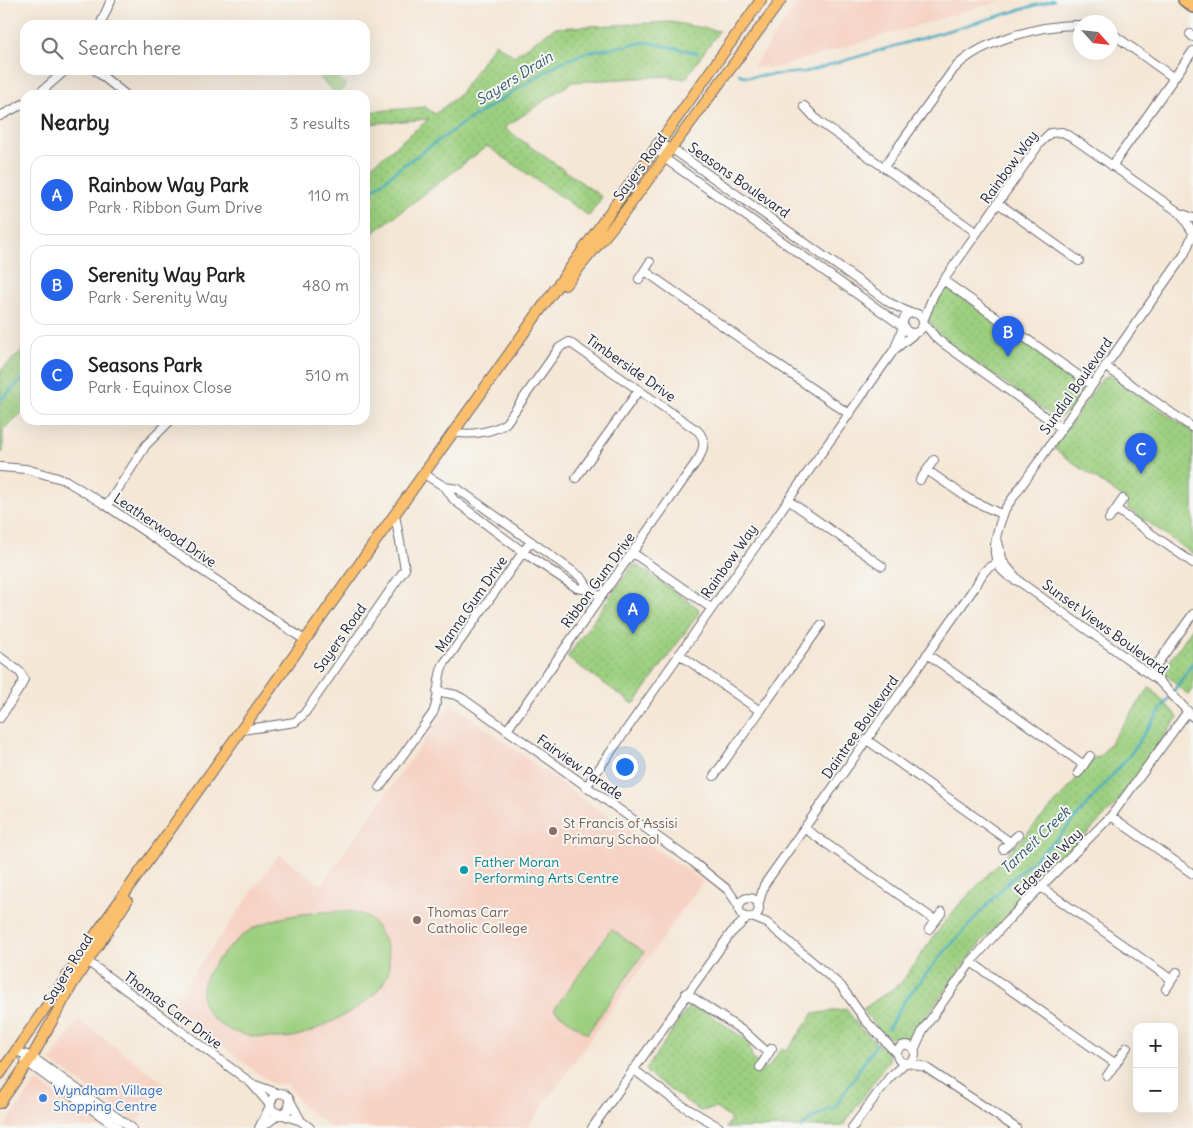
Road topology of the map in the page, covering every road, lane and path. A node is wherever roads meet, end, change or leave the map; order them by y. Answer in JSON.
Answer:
{"nodes":[{"id":1,"x":111,"y":0,"type":"edge"},
{"id":2,"x":761,"y":0,"type":"edge"},
{"id":3,"x":781,"y":0,"type":"edge"},
{"id":4,"x":1184,"y":0,"type":"edge"},
{"id":5,"x":1193,"y":7,"type":"edge"},
{"id":6,"x":102,"y":20,"type":"edge"},
{"id":7,"x":1073,"y":25,"type":"edge"},
{"id":8,"x":1118,"y":38,"type":"edge"},
{"id":9,"x":1193,"y":51,"type":"edge"},
{"id":10,"x":60,"y":75,"type":"edge"},
{"id":11,"x":102,"y":75,"type":"edge"},
{"id":12,"x":1174,"y":78,"type":"junction"},
{"id":13,"x":43,"y":90,"type":"edge"},
{"id":14,"x":120,"y":90,"type":"edge"},
{"id":15,"x":20,"y":106,"type":"edge"},
{"id":16,"x":804,"y":106,"type":"dead end"},
{"id":17,"x":0,"y":116,"type":"edge"},
{"id":18,"x":656,"y":144,"type":"junction"},
{"id":19,"x":671,"y":148,"type":"junction"},
{"id":20,"x":664,"y":158,"type":"junction"},
{"id":21,"x":1112,"y":166,"type":"junction"},
{"id":22,"x":884,"y":167,"type":"junction"},
{"id":23,"x":998,"y":203,"type":"junction"},
{"id":24,"x":1180,"y":213,"type":"junction"},
{"id":25,"x":1193,"y":218,"type":"edge"},
{"id":26,"x":1193,"y":231,"type":"edge"},
{"id":27,"x":977,"y":233,"type":"junction"},
{"id":28,"x":1193,"y":247,"type":"edge"},
{"id":29,"x":1184,"y":255,"type":"junction"},
{"id":30,"x":1079,"y":260,"type":"dead end"},
{"id":31,"x":650,"y":262,"type":"dead end"},
{"id":32,"x":645,"y":270,"type":"junction"},
{"id":33,"x":639,"y":279,"type":"dead end"},
{"id":34,"x":943,"y":280,"type":"junction"},
{"id":35,"x":934,"y":294,"type":"junction"},
{"id":36,"x":912,"y":313,"type":"junction"},
{"id":37,"x":923,"y":321,"type":"junction"},
{"id":38,"x":903,"y":326,"type":"junction"},
{"id":39,"x":915,"y":333,"type":"junction"},
{"id":40,"x":937,"y":339,"type":"junction"},
{"id":41,"x":515,"y":345,"type":"junction"},
{"id":42,"x":894,"y":350,"type":"junction"},
{"id":43,"x":1105,"y":366,"type":"junction"},
{"id":44,"x":1092,"y":385,"type":"junction"},
{"id":45,"x":639,"y":390,"type":"junction"},
{"id":46,"x":848,"y":414,"type":"junction"},
{"id":47,"x":166,"y":425,"type":"edge"},
{"id":48,"x":1061,"y":428,"type":"junction"},
{"id":49,"x":1193,"y":428,"type":"edge"},
{"id":50,"x":454,"y":432,"type":"junction"},
{"id":51,"x":704,"y":441,"type":"joint"},
{"id":52,"x":934,"y":460,"type":"dead end"},
{"id":53,"x":0,"y":467,"type":"edge"},
{"id":54,"x":927,"y":470,"type":"junction"},
{"id":55,"x":424,"y":474,"type":"junction"},
{"id":56,"x":576,"y":478,"type":"dead end"},
{"id":57,"x":920,"y":480,"type":"dead end"},
{"id":58,"x":445,"y":487,"type":"junction"},
{"id":59,"x":1123,"y":499,"type":"dead end"},
{"id":60,"x":788,"y":500,"type":"junction"},
{"id":61,"x":107,"y":506,"type":"junction"},
{"id":62,"x":1116,"y":509,"type":"junction"},
{"id":63,"x":395,"y":514,"type":"junction"},
{"id":64,"x":1003,"y":516,"type":"junction"},
{"id":65,"x":1109,"y":519,"type":"dead end"},
{"id":66,"x":531,"y":541,"type":"junction"},
{"id":67,"x":524,"y":552,"type":"junction"},
{"id":68,"x":633,"y":553,"type":"junction"},
{"id":69,"x":1193,"y":563,"type":"edge"},
{"id":70,"x":999,"y":564,"type":"junction"},
{"id":71,"x":882,"y":566,"type":"dead end"},
{"id":72,"x":590,"y":590,"type":"junction"},
{"id":73,"x":601,"y":597,"type":"junction"},
{"id":74,"x":711,"y":608,"type":"junction"},
{"id":75,"x":1193,"y":614,"type":"edge"},
{"id":76,"x":820,"y":625,"type":"dead end"},
{"id":77,"x":306,"y":641,"type":"junction"},
{"id":78,"x":679,"y":654,"type":"junction"},
{"id":79,"x":927,"y":654,"type":"junction"},
{"id":80,"x":0,"y":657,"type":"edge"},
{"id":81,"x":1150,"y":674,"type":"junction"},
{"id":82,"x":438,"y":691,"type":"junction"},
{"id":83,"x":760,"y":711,"type":"junction"},
{"id":84,"x":1190,"y":714,"type":"edge"},
{"id":85,"x":0,"y":718,"type":"edge"},
{"id":86,"x":242,"y":730,"type":"junction"},
{"id":87,"x":507,"y":730,"type":"junction"},
{"id":88,"x":867,"y":740,"type":"junction"},
{"id":89,"x":1090,"y":756,"type":"dead end"},
{"id":90,"x":1084,"y":765,"type":"junction"},
{"id":91,"x":1078,"y":773,"type":"dead end"},
{"id":92,"x":714,"y":776,"type":"dead end"},
{"id":93,"x":380,"y":787,"type":"dead end"},
{"id":94,"x":586,"y":787,"type":"junction"},
{"id":95,"x":1111,"y":816,"type":"junction"},
{"id":96,"x":804,"y":828,"type":"junction"},
{"id":97,"x":1018,"y":835,"type":"dead end"},
{"id":98,"x":1010,"y":842,"type":"junction"},
{"id":99,"x":1003,"y":849,"type":"dead end"},
{"id":100,"x":1193,"y":874,"type":"edge"},
{"id":101,"x":764,"y":885,"type":"junction"},
{"id":102,"x":1041,"y":887,"type":"junction"},
{"id":103,"x":728,"y":890,"type":"junction"},
{"id":104,"x":748,"y":898,"type":"junction"},
{"id":105,"x":758,"y":907,"type":"junction"},
{"id":106,"x":739,"y":908,"type":"junction"},
{"id":107,"x":942,"y":912,"type":"dead end"},
{"id":108,"x":750,"y":917,"type":"junction"},
{"id":109,"x":935,"y":920,"type":"junction"},
{"id":110,"x":767,"y":923,"type":"junction"},
{"id":111,"x":929,"y":929,"type":"dead end"},
{"id":112,"x":731,"y":933,"type":"junction"},
{"id":113,"x":84,"y":959,"type":"junction"},
{"id":114,"x":971,"y":962,"type":"junction"},
{"id":115,"x":1178,"y":972,"type":"dead end"},
{"id":116,"x":1172,"y":980,"type":"junction"},
{"id":117,"x":1166,"y":989,"type":"dead end"},
{"id":118,"x":686,"y":993,"type":"junction"},
{"id":119,"x":923,"y":1030,"type":"junction"},
{"id":120,"x":884,"y":1038,"type":"junction"},
{"id":121,"x":904,"y":1045,"type":"junction"},
{"id":122,"x":1127,"y":1047,"type":"dead end"},
{"id":123,"x":16,"y":1051,"type":"junction"},
{"id":124,"x":915,"y":1051,"type":"junction"},
{"id":125,"x":897,"y":1056,"type":"junction"},
{"id":126,"x":30,"y":1060,"type":"junction"},
{"id":127,"x":907,"y":1063,"type":"junction"},
{"id":128,"x":1116,"y":1064,"type":"junction"},
{"id":129,"x":760,"y":1067,"type":"dead end"},
{"id":130,"x":925,"y":1067,"type":"junction"},
{"id":131,"x":633,"y":1069,"type":"junction"},
{"id":132,"x":0,"y":1074,"type":"edge"},
{"id":133,"x":1107,"y":1076,"type":"dead end"},
{"id":134,"x":889,"y":1078,"type":"junction"},
{"id":135,"x":251,"y":1083,"type":"junction"},
{"id":136,"x":277,"y":1093,"type":"junction"},
{"id":137,"x":290,"y":1102,"type":"junction"},
{"id":138,"x":0,"y":1103,"type":"edge"},
{"id":139,"x":270,"y":1106,"type":"junction"},
{"id":140,"x":280,"y":1114,"type":"junction"},
{"id":141,"x":725,"y":1119,"type":"dead end"},
{"id":142,"x":301,"y":1121,"type":"junction"},
{"id":143,"x":118,"y":1128,"type":"edge"},
{"id":144,"x":132,"y":1128,"type":"edge"},
{"id":145,"x":260,"y":1128,"type":"edge"},
{"id":146,"x":310,"y":1128,"type":"edge"},
{"id":147,"x":592,"y":1128,"type":"edge"},
{"id":148,"x":718,"y":1128,"type":"edge"},
{"id":149,"x":852,"y":1128,"type":"edge"},
{"id":150,"x":1016,"y":1128,"type":"edge"}],
"edges":[{"from":1,"to":6,"type":"street"},
{"from":2,"to":18,"type":"main road","name":"Sayers Road"},
{"from":3,"to":19,"type":"main road","name":"Sayers Road"},
{"from":4,"to":5,"type":"highway"},
{"from":7,"to":22,"type":"street"},
{"from":8,"to":12,"type":"street"},
{"from":9,"to":12,"type":"street"},
{"from":10,"to":13,"type":"street"},
{"from":11,"to":14,"type":"street"},
{"from":12,"to":21,"type":"street"},
{"from":15,"to":17,"type":"street"},
{"from":16,"to":22,"type":"street"},
{"from":18,"to":19,"type":"street","name":"Seasons Boulevard"},
{"from":18,"to":20,"type":"street","name":"Seasons Boulevard"},
{"from":18,"to":41,"type":"main road","name":"Sayers Road"},
{"from":19,"to":20,"type":"main road","name":"Sayers Road"},
{"from":19,"to":36,"type":"street","name":"Seasons Boulevard"},
{"from":20,"to":38,"type":"street","name":"Seasons Boulevard"},
{"from":20,"to":41,"type":"main road","name":"Sayers Road"},
{"from":21,"to":23,"type":"street","name":"Rainbow Way"},
{"from":21,"to":24,"type":"street","name":"Rainbow Way"},
{"from":22,"to":27,"type":"street"},
{"from":23,"to":27,"type":"street","name":"Rainbow Way"},
{"from":23,"to":30,"type":"street"},
{"from":24,"to":25,"type":"street","name":"Rainbow Way"},
{"from":24,"to":26,"type":"street","name":"Rainbow Way"},
{"from":26,"to":29,"type":"street","name":"Sundial Boulevard"},
{"from":27,"to":34,"type":"street","name":"Rainbow Way"},
{"from":28,"to":29,"type":"street","name":"Sundial Boulevard"},
{"from":29,"to":43,"type":"street","name":"Sundial Boulevard"},
{"from":31,"to":32,"type":"street"},
{"from":32,"to":33,"type":"street"},
{"from":32,"to":46,"type":"street"},
{"from":34,"to":35,"type":"street","name":"Rainbow Way"},
{"from":34,"to":44,"type":"street"},
{"from":35,"to":36,"type":"street","name":"Rainbow Way"},
{"from":35,"to":37,"type":"street","name":"Rainbow Way"},
{"from":36,"to":37,"type":"street"},
{"from":36,"to":38,"type":"street"},
{"from":37,"to":39,"type":"street"},
{"from":37,"to":40,"type":"street"},
{"from":38,"to":39,"type":"street"},
{"from":38,"to":42,"type":"street","name":"Rainbow Way"},
{"from":39,"to":40,"type":"street"},
{"from":39,"to":42,"type":"street","name":"Rainbow Way"},
{"from":40,"to":48,"type":"street"},
{"from":41,"to":50,"type":"main road","name":"Sayers Road"},
{"from":42,"to":46,"type":"street","name":"Rainbow Way"},
{"from":43,"to":44,"type":"street","name":"Sundial Boulevard"},
{"from":43,"to":49,"type":"street"},
{"from":44,"to":48,"type":"street","name":"Sundial Boulevard"},
{"from":45,"to":50,"type":"street","name":"Timberside Drive"},
{"from":45,"to":51,"type":"street","name":"Timberside Drive"},
{"from":45,"to":56,"type":"street"},
{"from":46,"to":60,"type":"street","name":"Rainbow Way"},
{"from":47,"to":61,"type":"street"},
{"from":48,"to":64,"type":"street","name":"Sundial Boulevard"},
{"from":50,"to":55,"type":"main road","name":"Sayers Road"},
{"from":51,"to":68,"type":"street","name":"Ribbon Gum Drive"},
{"from":52,"to":54,"type":"street"},
{"from":53,"to":61,"type":"street","name":"Leatherwood Drive"},
{"from":54,"to":57,"type":"street"},
{"from":54,"to":64,"type":"street"},
{"from":55,"to":58,"type":"street"},
{"from":55,"to":63,"type":"main road","name":"Sayers Road"},
{"from":58,"to":66,"type":"street"},
{"from":58,"to":67,"type":"street"},
{"from":59,"to":62,"type":"street"},
{"from":60,"to":71,"type":"street"},
{"from":60,"to":74,"type":"street","name":"Rainbow Way"},
{"from":61,"to":77,"type":"street","name":"Leatherwood Drive"},
{"from":62,"to":65,"type":"street"},
{"from":62,"to":69,"type":"street"},
{"from":63,"to":77,"type":"main road","name":"Sayers Road"},
{"from":63,"to":86,"type":"street","name":"Sayers Road"},
{"from":64,"to":70,"type":"street","name":"Sundial Boulevard"},
{"from":66,"to":67,"type":"street","name":"Manna Gum Drive"},
{"from":66,"to":72,"type":"street"},
{"from":67,"to":72,"type":"street"},
{"from":67,"to":82,"type":"street","name":"Manna Gum Drive"},
{"from":68,"to":73,"type":"street","name":"Ribbon Gum Drive"},
{"from":68,"to":74,"type":"street"},
{"from":70,"to":79,"type":"street","name":"Daintree Boulevard"},
{"from":70,"to":81,"type":"street","name":"Sunset Views Boulevard"},
{"from":72,"to":73,"type":"street"},
{"from":73,"to":87,"type":"street","name":"Ribbon Gum Drive"},
{"from":74,"to":78,"type":"street","name":"Rainbow Way"},
{"from":75,"to":81,"type":"street"},
{"from":76,"to":83,"type":"street"},
{"from":77,"to":86,"type":"main road","name":"Sayers Road"},
{"from":78,"to":83,"type":"street"},
{"from":78,"to":94,"type":"street","name":"Rainbow Way"},
{"from":79,"to":88,"type":"street","name":"Daintree Boulevard"},
{"from":79,"to":90,"type":"street"},
{"from":80,"to":85,"type":"street"},
{"from":81,"to":84,"type":"street","name":"Sunset Views Boulevard"},
{"from":82,"to":87,"type":"street","name":"Fairview Parade"},
{"from":82,"to":93,"type":"street","name":"Manna Gum Drive"},
{"from":83,"to":92,"type":"street"},
{"from":84,"to":95,"type":"street","name":"Edgevale Way"},
{"from":86,"to":113,"type":"main road","name":"Sayers Road"},
{"from":87,"to":94,"type":"street","name":"Fairview Parade"},
{"from":88,"to":96,"type":"street","name":"Daintree Boulevard"},
{"from":88,"to":98,"type":"street"},
{"from":89,"to":90,"type":"street"},
{"from":90,"to":91,"type":"street"},
{"from":94,"to":103,"type":"street","name":"Fairview Parade"},
{"from":95,"to":100,"type":"street"},
{"from":95,"to":102,"type":"street","name":"Edgevale Way"},
{"from":96,"to":101,"type":"street","name":"Daintree Boulevard"},
{"from":96,"to":109,"type":"street"},
{"from":97,"to":98,"type":"street"},
{"from":98,"to":99,"type":"street"},
{"from":101,"to":104,"type":"street","name":"Daintree Boulevard"},
{"from":101,"to":105,"type":"street","name":"Daintree Boulevard"},
{"from":102,"to":114,"type":"street","name":"Edgevale Way"},
{"from":102,"to":116,"type":"street"},
{"from":103,"to":104,"type":"street","name":"Fairview Parade"},
{"from":103,"to":106,"type":"street","name":"Fairview Parade"},
{"from":104,"to":105,"type":"street"},
{"from":104,"to":106,"type":"street"},
{"from":105,"to":108,"type":"street"},
{"from":105,"to":110,"type":"street"},
{"from":106,"to":108,"type":"street"},
{"from":106,"to":112,"type":"street"},
{"from":107,"to":109,"type":"street"},
{"from":108,"to":110,"type":"street"},
{"from":108,"to":112,"type":"street"},
{"from":109,"to":111,"type":"street"},
{"from":110,"to":120,"type":"street"},
{"from":112,"to":118,"type":"street"},
{"from":113,"to":123,"type":"main road","name":"Sayers Road"},
{"from":113,"to":126,"type":"main road","name":"Sayers Road"},
{"from":113,"to":135,"type":"street","name":"Thomas Carr Drive"},
{"from":114,"to":119,"type":"street","name":"Edgevale Way"},
{"from":114,"to":128,"type":"street"},
{"from":115,"to":116,"type":"street"},
{"from":116,"to":117,"type":"street"},
{"from":118,"to":129,"type":"street"},
{"from":118,"to":131,"type":"street"},
{"from":119,"to":121,"type":"street","name":"Edgevale Way"},
{"from":119,"to":124,"type":"street","name":"Edgevale Way"},
{"from":120,"to":121,"type":"street"},
{"from":120,"to":125,"type":"street"},
{"from":121,"to":124,"type":"street"},
{"from":121,"to":125,"type":"street"},
{"from":122,"to":128,"type":"street"},
{"from":123,"to":126,"type":"street"},
{"from":123,"to":132,"type":"main road","name":"Sayers Road"},
{"from":124,"to":127,"type":"street"},
{"from":124,"to":130,"type":"street"},
{"from":125,"to":127,"type":"street"},
{"from":125,"to":134,"type":"street"},
{"from":126,"to":138,"type":"main road","name":"Sayers Road"},
{"from":126,"to":143,"type":"street"},
{"from":126,"to":144,"type":"street"},
{"from":127,"to":130,"type":"street"},
{"from":127,"to":134,"type":"street"},
{"from":128,"to":133,"type":"street"},
{"from":130,"to":150,"type":"street"},
{"from":131,"to":147,"type":"street"},
{"from":131,"to":148,"type":"street"},
{"from":134,"to":149,"type":"street"},
{"from":135,"to":136,"type":"street","name":"Thomas Carr Drive"},
{"from":135,"to":139,"type":"street","name":"Thomas Carr Drive"},
{"from":136,"to":137,"type":"street"},
{"from":136,"to":139,"type":"street"},
{"from":137,"to":140,"type":"street"},
{"from":137,"to":142,"type":"street"},
{"from":139,"to":140,"type":"street"},
{"from":139,"to":145,"type":"street"},
{"from":140,"to":142,"type":"street"},
{"from":140,"to":145,"type":"street"},
{"from":141,"to":148,"type":"street"},
{"from":142,"to":146,"type":"street"}]}
